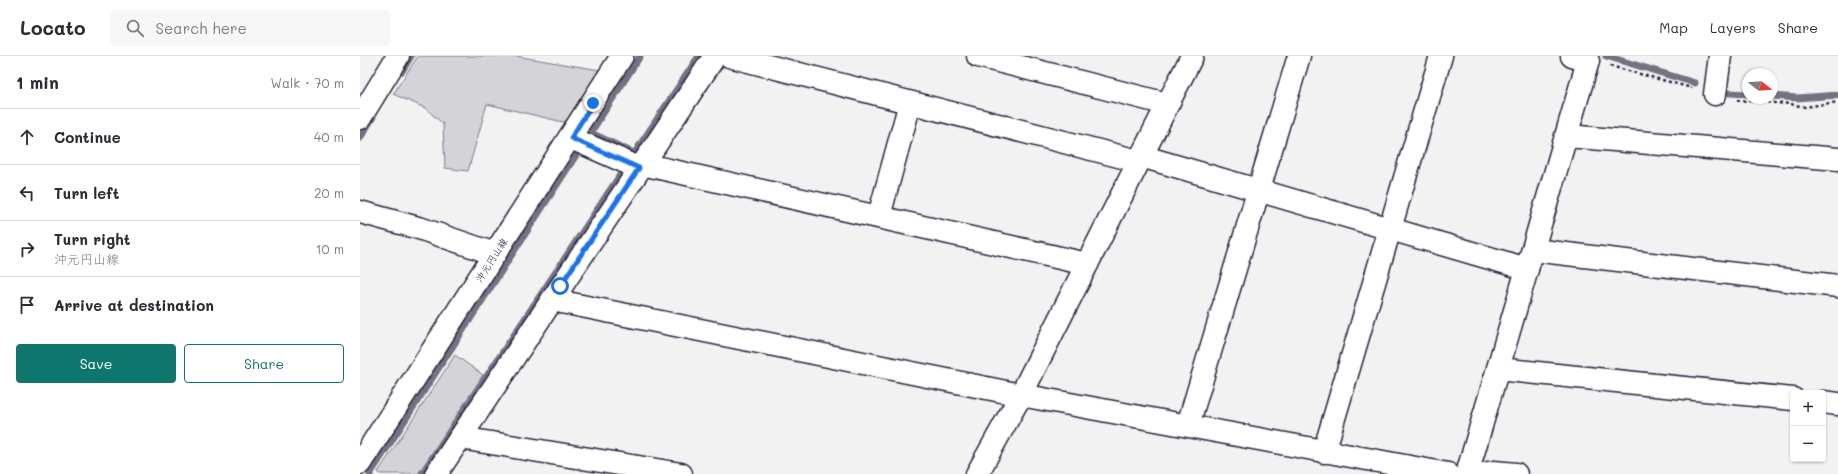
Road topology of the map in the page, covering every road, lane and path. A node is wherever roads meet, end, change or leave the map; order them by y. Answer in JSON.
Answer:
{"nodes":[{"id":1,"x":398,"y":56,"type":"edge"},
{"id":2,"x":622,"y":56,"type":"edge"},
{"id":3,"x":714,"y":56,"type":"edge"},
{"id":4,"x":729,"y":56,"type":"edge"},
{"id":5,"x":978,"y":56,"type":"edge"},
{"id":6,"x":1192,"y":56,"type":"edge"},
{"id":7,"x":1299,"y":56,"type":"edge"},
{"id":8,"x":1441,"y":56,"type":"edge"},
{"id":9,"x":1720,"y":56,"type":"edge"},
{"id":10,"x":1580,"y":59,"type":"edge"},
{"id":11,"x":1715,"y":94,"type":"junction"},
{"id":12,"x":1838,"y":102,"type":"edge"},
{"id":13,"x":910,"y":103,"type":"junction"},
{"id":14,"x":1167,"y":104,"type":"junction"},
{"id":15,"x":362,"y":110,"type":"edge"},
{"id":16,"x":1567,"y":136,"type":"junction"},
{"id":17,"x":580,"y":142,"type":"junction"},
{"id":18,"x":1139,"y":159,"type":"junction"},
{"id":19,"x":1838,"y":159,"type":"edge"},
{"id":20,"x":633,"y":164,"type":"junction"},
{"id":21,"x":1260,"y":191,"type":"junction"},
{"id":22,"x":360,"y":212,"type":"edge"},
{"id":23,"x":878,"y":216,"type":"junction"},
{"id":24,"x":1390,"y":228,"type":"junction"},
{"id":25,"x":495,"y":254,"type":"junction"},
{"id":26,"x":1530,"y":260,"type":"junction"},
{"id":27,"x":1086,"y":264,"type":"junction"},
{"id":28,"x":1838,"y":286,"type":"edge"},
{"id":29,"x":552,"y":300,"type":"junction"},
{"id":30,"x":1498,"y":369,"type":"junction"},
{"id":31,"x":1021,"y":395,"type":"junction"},
{"id":32,"x":1790,"y":399,"type":"edge"},
{"id":33,"x":1826,"y":402,"type":"edge"},
{"id":34,"x":1838,"y":404,"type":"edge"},
{"id":35,"x":1188,"y":425,"type":"junction"},
{"id":36,"x":460,"y":438,"type":"junction"},
{"id":37,"x":1324,"y":452,"type":"junction"},
{"id":38,"x":360,"y":463,"type":"edge"},
{"id":39,"x":436,"y":474,"type":"edge"},
{"id":40,"x":681,"y":474,"type":"edge"},
{"id":41,"x":977,"y":474,"type":"edge"},
{"id":42,"x":1448,"y":474,"type":"edge"},
{"id":43,"x":1467,"y":474,"type":"edge"},
{"id":44,"x":1483,"y":474,"type":"edge"},
{"id":45,"x":1516,"y":474,"type":"edge"}],
"edges":[{"from":1,"to":15,"type":"street"},
{"from":2,"to":17,"type":"street","name":"沖元円山線"},
{"from":3,"to":20,"type":"street"},
{"from":4,"to":13,"type":"street"},
{"from":5,"to":14,"type":"street"},
{"from":6,"to":14,"type":"street"},
{"from":7,"to":21,"type":"street"},
{"from":8,"to":24,"type":"street"},
{"from":9,"to":11,"type":"street"},
{"from":10,"to":11,"type":"path"},
{"from":10,"to":16,"type":"street"},
{"from":11,"to":12,"type":"path"},
{"from":13,"to":18,"type":"street"},
{"from":13,"to":23,"type":"street"},
{"from":14,"to":18,"type":"street"},
{"from":16,"to":19,"type":"street"},
{"from":16,"to":26,"type":"street"},
{"from":17,"to":20,"type":"street"},
{"from":17,"to":25,"type":"street","name":"沖元円山線"},
{"from":18,"to":21,"type":"street"},
{"from":18,"to":27,"type":"street"},
{"from":20,"to":23,"type":"street"},
{"from":20,"to":29,"type":"street"},
{"from":21,"to":24,"type":"street"},
{"from":21,"to":35,"type":"street"},
{"from":22,"to":25,"type":"street"},
{"from":23,"to":27,"type":"street"},
{"from":24,"to":26,"type":"street"},
{"from":24,"to":37,"type":"street"},
{"from":25,"to":38,"type":"street","name":"沖元円山線"},
{"from":26,"to":28,"type":"street"},
{"from":26,"to":30,"type":"street"},
{"from":27,"to":31,"type":"street"},
{"from":29,"to":31,"type":"street"},
{"from":29,"to":36,"type":"street"},
{"from":30,"to":32,"type":"street"},
{"from":30,"to":43,"type":"street"},
{"from":31,"to":35,"type":"street"},
{"from":31,"to":41,"type":"street"},
{"from":33,"to":34,"type":"street"},
{"from":35,"to":37,"type":"street"},
{"from":36,"to":39,"type":"street"},
{"from":36,"to":40,"type":"street"},
{"from":37,"to":42,"type":"street"},
{"from":44,"to":45,"type":"street"}]}
